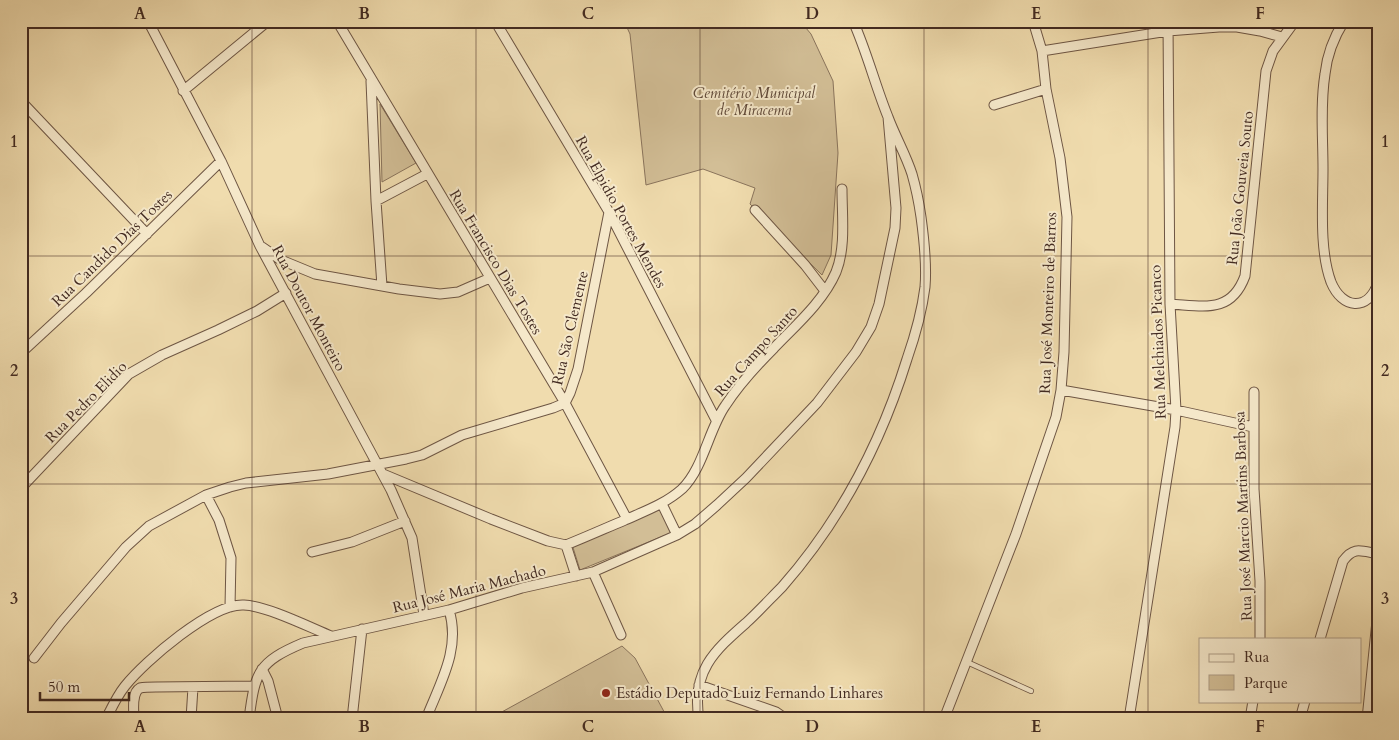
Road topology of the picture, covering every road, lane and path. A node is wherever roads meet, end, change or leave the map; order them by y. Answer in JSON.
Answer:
{"nodes":[{"id":1,"x":148,"y":21,"type":"edge"},
{"id":2,"x":268,"y":21,"type":"edge"},
{"id":3,"x":337,"y":21,"type":"edge"},
{"id":4,"x":494,"y":21,"type":"edge"},
{"id":5,"x":853,"y":21,"type":"edge"},
{"id":6,"x":1033,"y":21,"type":"edge"},
{"id":7,"x":1294,"y":21,"type":"edge"},
{"id":8,"x":1344,"y":21,"type":"edge"},
{"id":9,"x":1239,"y":24,"type":"edge"},
{"id":10,"x":1168,"y":26,"type":"edge"},
{"id":11,"x":1282,"y":37,"type":"junction"},
{"id":12,"x":1042,"y":51,"type":"junction"},
{"id":13,"x":370,"y":78,"type":"junction"},
{"id":14,"x":1046,"y":89,"type":"junction"},
{"id":15,"x":183,"y":91,"type":"junction"},
{"id":16,"x":21,"y":101,"type":"edge"},
{"id":17,"x":994,"y":105,"type":"dead end"},
{"id":18,"x":888,"y":117,"type":"junction"},
{"id":19,"x":221,"y":161,"type":"junction"},
{"id":20,"x":427,"y":174,"type":"junction"},
{"id":21,"x":842,"y":189,"type":"dead end"},
{"id":22,"x":376,"y":201,"type":"junction"},
{"id":23,"x":755,"y":210,"type":"dead end"},
{"id":24,"x":609,"y":212,"type":"junction"},
{"id":25,"x":147,"y":234,"type":"junction"},
{"id":26,"x":260,"y":246,"type":"junction"},
{"id":27,"x":490,"y":278,"type":"junction"},
{"id":28,"x":1378,"y":283,"type":"edge"},
{"id":29,"x":382,"y":286,"type":"junction"},
{"id":30,"x":825,"y":291,"type":"junction"},
{"id":31,"x":286,"y":293,"type":"junction"},
{"id":32,"x":1170,"y":304,"type":"junction"},
{"id":33,"x":21,"y":353,"type":"edge"},
{"id":34,"x":1061,"y":390,"type":"junction"},
{"id":35,"x":1254,"y":392,"type":"dead end"},
{"id":36,"x":565,"y":402,"type":"junction"},
{"id":37,"x":1176,"y":410,"type":"junction"},
{"id":38,"x":716,"y":420,"type":"junction"},
{"id":39,"x":1253,"y":427,"type":"junction"},
{"id":40,"x":378,"y":463,"type":"junction"},
{"id":41,"x":383,"y":474,"type":"junction"},
{"id":42,"x":21,"y":488,"type":"edge"},
{"id":43,"x":206,"y":496,"type":"junction"},
{"id":44,"x":662,"y":504,"type":"junction"},
{"id":45,"x":627,"y":519,"type":"junction"},
{"id":46,"x":405,"y":521,"type":"junction"},
{"id":47,"x":677,"y":535,"type":"junction"},
{"id":48,"x":566,"y":546,"type":"junction"},
{"id":49,"x":312,"y":552,"type":"dead end"},
{"id":50,"x":1378,"y":554,"type":"edge"},
{"id":51,"x":593,"y":572,"type":"junction"},
{"id":52,"x":576,"y":576,"type":"junction"},
{"id":53,"x":230,"y":606,"type":"junction"},
{"id":54,"x":449,"y":610,"type":"junction"},
{"id":55,"x":1378,"y":611,"type":"edge"},
{"id":56,"x":424,"y":614,"type":"junction"},
{"id":57,"x":362,"y":629,"type":"junction"},
{"id":58,"x":621,"y":635,"type":"dead end"},
{"id":59,"x":331,"y":636,"type":"junction"},
{"id":60,"x":1260,"y":638,"type":"edge"},
{"id":61,"x":1320,"y":638,"type":"edge"},
{"id":62,"x":34,"y":658,"type":"dead end"},
{"id":63,"x":967,"y":662,"type":"junction"},
{"id":64,"x":264,"y":666,"type":"junction"},
{"id":65,"x":699,"y":684,"type":"junction"},
{"id":66,"x":253,"y":686,"type":"junction"},
{"id":67,"x":193,"y":687,"type":"junction"},
{"id":68,"x":1031,"y":691,"type":"dead end"},
{"id":69,"x":1253,"y":702,"type":"edge"},
{"id":70,"x":1305,"y":702,"type":"edge"},
{"id":71,"x":698,"y":715,"type":"edge"},
{"id":72,"x":106,"y":719,"type":"edge"},
{"id":73,"x":134,"y":719,"type":"edge"},
{"id":74,"x":191,"y":719,"type":"edge"},
{"id":75,"x":249,"y":719,"type":"edge"},
{"id":76,"x":278,"y":719,"type":"edge"},
{"id":77,"x":352,"y":719,"type":"edge"},
{"id":78,"x":426,"y":719,"type":"edge"},
{"id":79,"x":705,"y":719,"type":"edge"},
{"id":80,"x":786,"y":719,"type":"edge"},
{"id":81,"x":944,"y":719,"type":"edge"},
{"id":82,"x":1129,"y":719,"type":"edge"},
{"id":83,"x":1250,"y":719,"type":"edge"},
{"id":84,"x":1300,"y":719,"type":"edge"},
{"id":85,"x":1367,"y":719,"type":"edge"}],
"edges":[{"from":1,"to":15,"type":"street","name":"Rua Doutor Monteiro"},
{"from":2,"to":15,"type":"street"},
{"from":3,"to":13,"type":"street","name":"Rua Francisco Dias Tostes"},
{"from":4,"to":24,"type":"street","name":"Rua Elpidio Portes Mendes"},
{"from":5,"to":18,"type":"street"},
{"from":6,"to":12,"type":"street","name":"Rua José Monteiro de Barros"},
{"from":7,"to":11,"type":"street","name":"Rua João Gouveia Souto"},
{"from":8,"to":28,"type":"street"},
{"from":9,"to":10,"type":"street"},
{"from":9,"to":11,"type":"street"},
{"from":10,"to":12,"type":"street"},
{"from":10,"to":32,"type":"street","name":"Rua Melchiados Picanco"},
{"from":11,"to":32,"type":"street","name":"Rua João Gouveia Souto"},
{"from":12,"to":14,"type":"street","name":"Rua José Monteiro de Barros"},
{"from":13,"to":20,"type":"street","name":"Rua Francisco Dias Tostes"},
{"from":13,"to":22,"type":"street"},
{"from":14,"to":17,"type":"street"},
{"from":14,"to":34,"type":"street","name":"Rua José Monteiro de Barros"},
{"from":15,"to":19,"type":"street","name":"Rua Doutor Monteiro"},
{"from":16,"to":25,"type":"street"},
{"from":18,"to":47,"type":"street","name":"Rua José Maria Machado"},
{"from":18,"to":65,"type":"street"},
{"from":19,"to":25,"type":"street","name":"Rua Candido Dias Tostes"},
{"from":19,"to":26,"type":"street","name":"Rua Doutor Monteiro"},
{"from":20,"to":22,"type":"street"},
{"from":20,"to":27,"type":"street","name":"Rua Francisco Dias Tostes"},
{"from":21,"to":30,"type":"street","name":"Rua Campo Santo"},
{"from":22,"to":29,"type":"street"},
{"from":23,"to":30,"type":"street"},
{"from":24,"to":36,"type":"street","name":"Rua São Clemente"},
{"from":24,"to":38,"type":"street","name":"Rua Elpidio Portes Mendes"},
{"from":25,"to":33,"type":"street","name":"Rua Candido Dias Tostes"},
{"from":26,"to":29,"type":"street"},
{"from":26,"to":31,"type":"street","name":"Rua Doutor Monteiro"},
{"from":27,"to":29,"type":"street"},
{"from":27,"to":36,"type":"street","name":"Rua Francisco Dias Tostes"},
{"from":30,"to":38,"type":"street","name":"Rua Campo Santo"},
{"from":31,"to":40,"type":"street","name":"Rua Doutor Monteiro"},
{"from":31,"to":42,"type":"street","name":"Rua Pedro Elidio"},
{"from":32,"to":37,"type":"street","name":"Rua Melchiados Picanco"},
{"from":34,"to":37,"type":"street"},
{"from":34,"to":63,"type":"street","name":"Rua José Monteiro de Barros"},
{"from":35,"to":39,"type":"street","name":"Rua José Marcio Martins Barbosa"},
{"from":36,"to":40,"type":"street","name":"Rua São Clemente"},
{"from":36,"to":45,"type":"street","name":"Rua Francisco Dias Tostes"},
{"from":37,"to":39,"type":"street"},
{"from":37,"to":82,"type":"street","name":"Rua Melchiados Picanco"},
{"from":38,"to":44,"type":"street","name":"Rua Campo Santo"},
{"from":39,"to":60,"type":"street","name":"Rua José Marcio Martins Barbosa"},
{"from":40,"to":41,"type":"street","name":"Rua Doutor Monteiro"},
{"from":40,"to":43,"type":"street","name":"Rua São Clemente"},
{"from":41,"to":46,"type":"street","name":"Rua Doutor Monteiro"},
{"from":41,"to":48,"type":"street"},
{"from":43,"to":53,"type":"street"},
{"from":43,"to":62,"type":"street","name":"Rua São Clemente"},
{"from":44,"to":45,"type":"street","name":"Rua Campo Santo"},
{"from":44,"to":47,"type":"street"},
{"from":45,"to":48,"type":"street","name":"Rua Campo Santo"},
{"from":46,"to":49,"type":"street"},
{"from":46,"to":56,"type":"street","name":"Rua Doutor Monteiro"},
{"from":47,"to":51,"type":"street","name":"Rua José Maria Machado"},
{"from":48,"to":52,"type":"street"},
{"from":50,"to":61,"type":"street"},
{"from":51,"to":52,"type":"street","name":"Rua José Maria Machado"},
{"from":51,"to":58,"type":"street"},
{"from":52,"to":54,"type":"street","name":"Rua José Maria Machado"},
{"from":53,"to":59,"type":"street"},
{"from":53,"to":72,"type":"street"},
{"from":54,"to":56,"type":"street","name":"Rua José Maria Machado"},
{"from":54,"to":78,"type":"street"},
{"from":55,"to":85,"type":"street"},
{"from":56,"to":57,"type":"street","name":"Rua José Maria Machado"},
{"from":57,"to":59,"type":"street","name":"Rua José Maria Machado"},
{"from":57,"to":77,"type":"street"},
{"from":59,"to":64,"type":"street","name":"Rua José Maria Machado"},
{"from":63,"to":68,"type":"lane"},
{"from":63,"to":81,"type":"street","name":"Rua José Monteiro de Barros"},
{"from":64,"to":66,"type":"street"},
{"from":64,"to":76,"type":"street"},
{"from":65,"to":71,"type":"street"},
{"from":65,"to":80,"type":"street"},
{"from":66,"to":67,"type":"street"},
{"from":66,"to":75,"type":"street"},
{"from":67,"to":73,"type":"street"},
{"from":67,"to":74,"type":"street"},
{"from":69,"to":83,"type":"street"},
{"from":70,"to":84,"type":"street"},
{"from":71,"to":79,"type":"street"}]}
